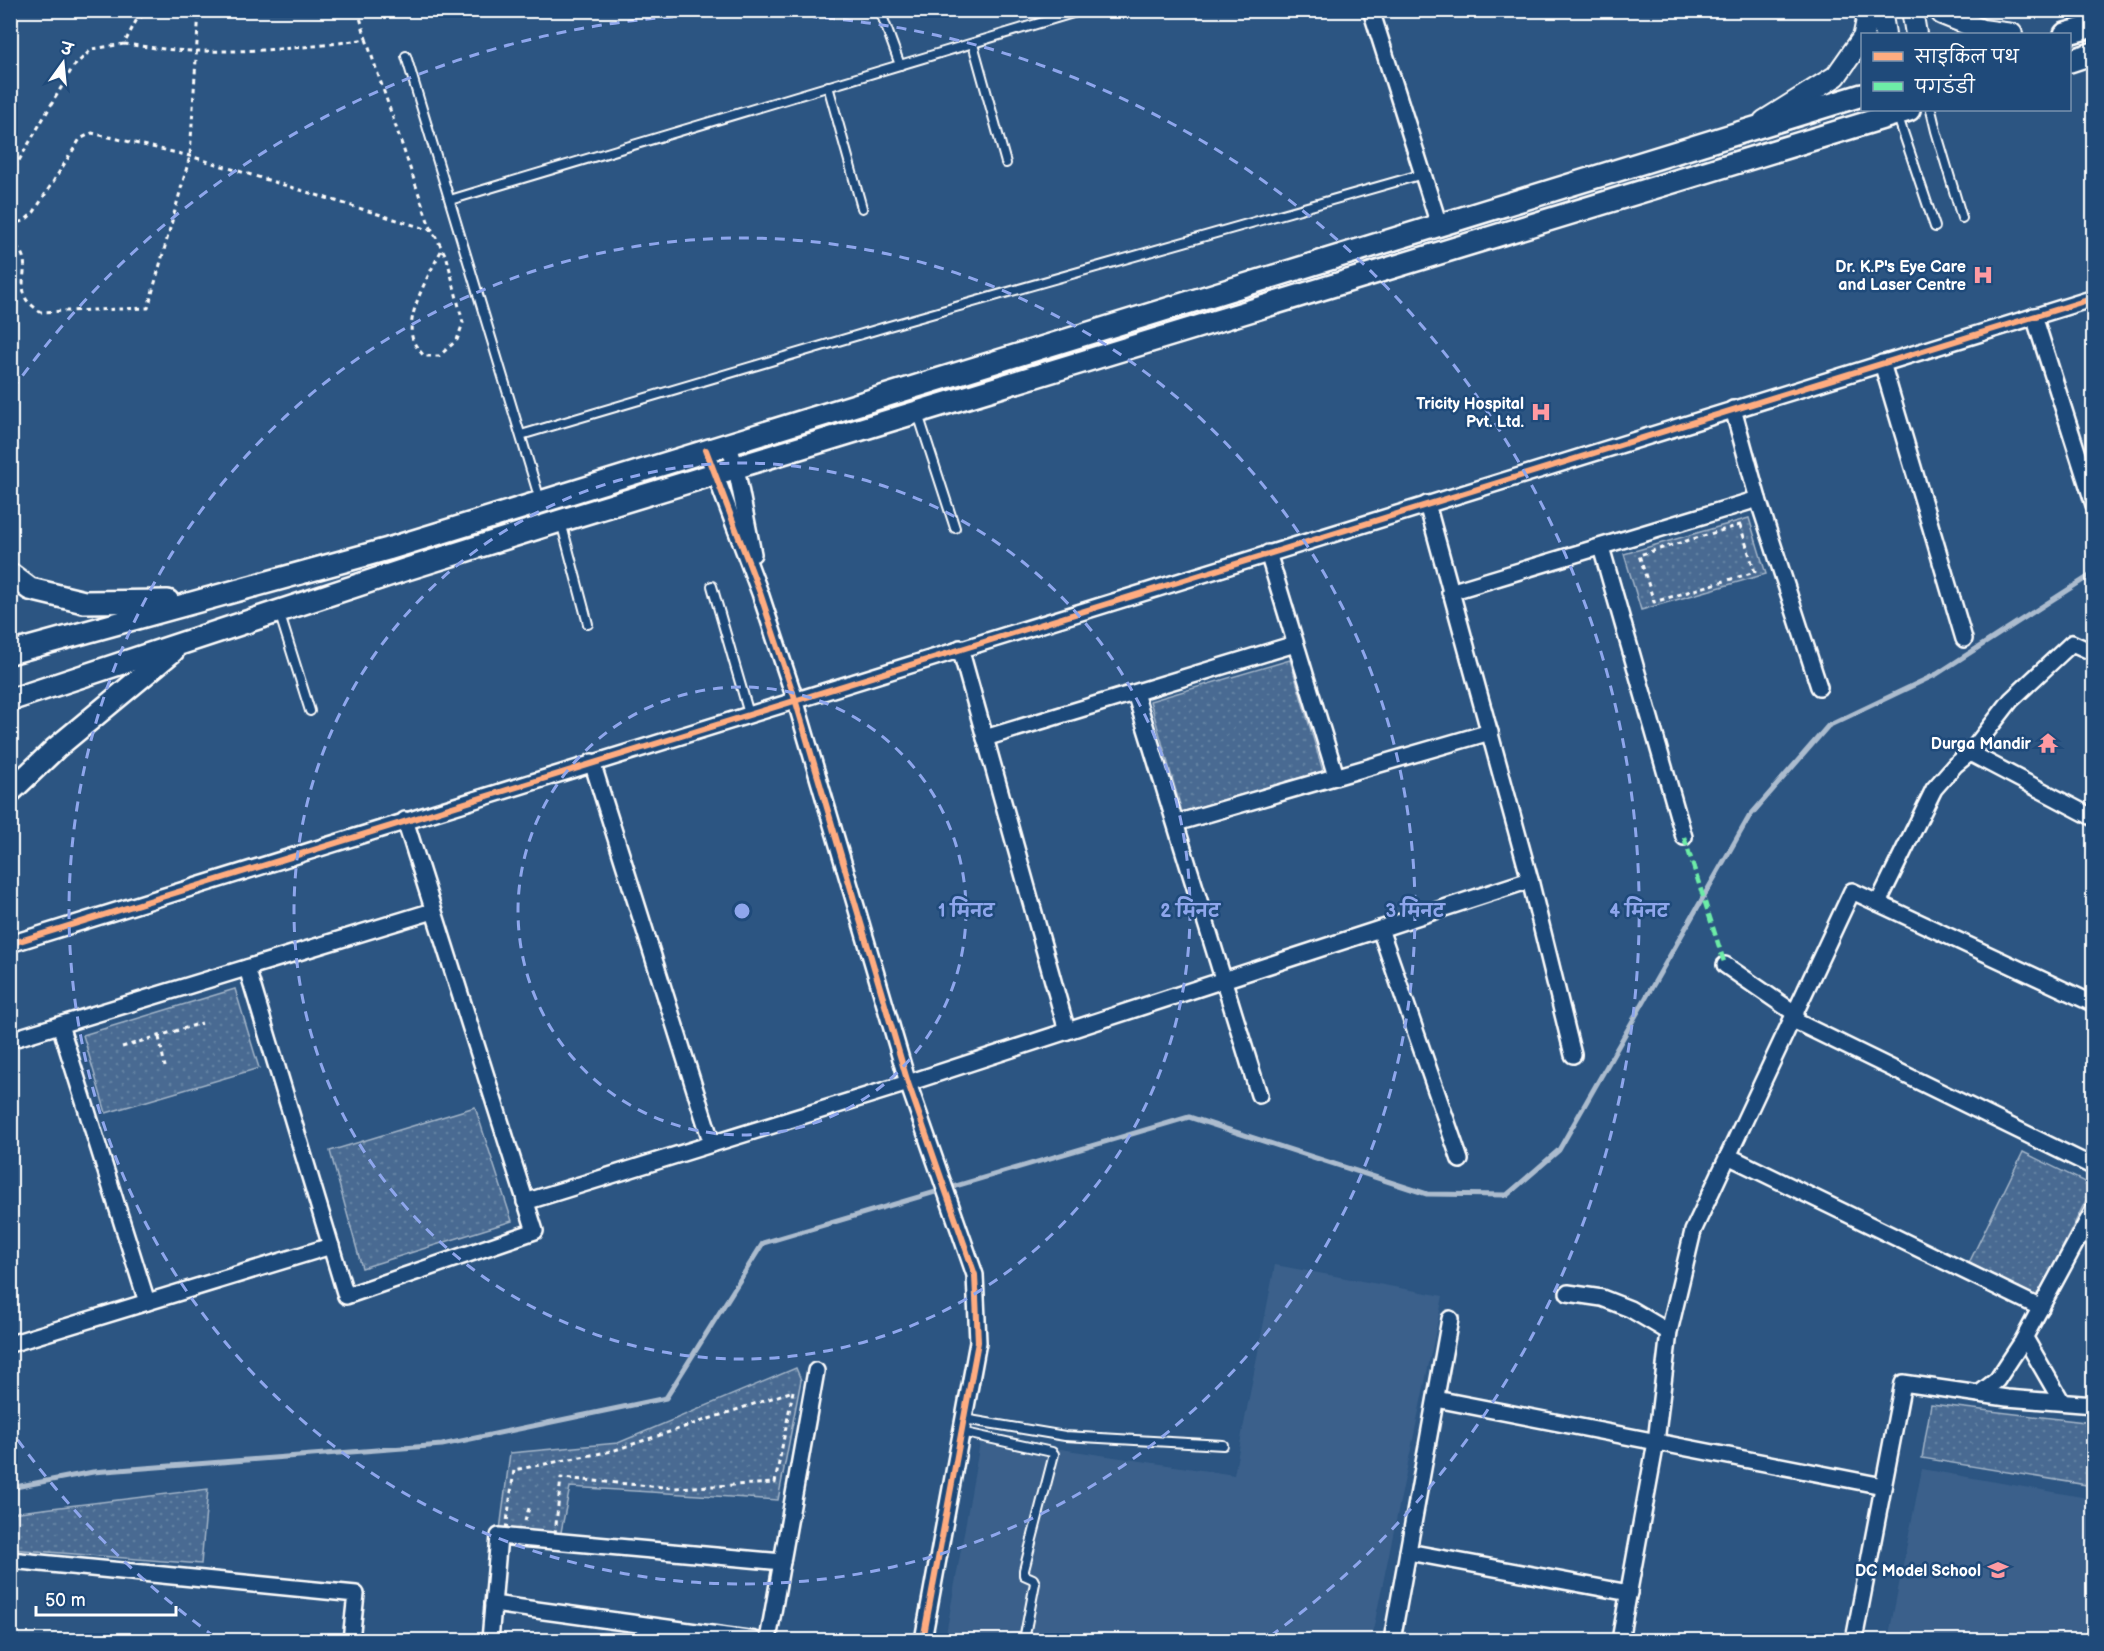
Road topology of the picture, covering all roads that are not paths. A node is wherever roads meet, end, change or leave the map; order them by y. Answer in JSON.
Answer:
{"nodes":[{"id":1,"x":880,"y":10,"type":"edge"},
{"id":2,"x":1083,"y":10,"type":"edge"},
{"id":3,"x":1371,"y":10,"type":"edge"},
{"id":4,"x":1869,"y":10,"type":"edge"},
{"id":5,"x":1881,"y":10,"type":"edge"},
{"id":6,"x":1912,"y":10,"type":"edge"},
{"id":7,"x":1939,"y":10,"type":"edge"},
{"id":8,"x":2094,"y":26,"type":"edge"},
{"id":9,"x":1864,"y":33,"type":"edge"},
{"id":10,"x":1885,"y":33,"type":"edge"},
{"id":11,"x":1916,"y":33,"type":"edge"},
{"id":12,"x":2004,"y":33,"type":"edge"},
{"id":13,"x":2069,"y":33,"type":"edge"},
{"id":14,"x":1861,"y":42,"type":"edge"},
{"id":15,"x":973,"y":44,"type":"junction"},
{"id":16,"x":2094,"y":53,"type":"edge"},
{"id":17,"x":406,"y":56,"type":"dead end"},
{"id":18,"x":2071,"y":61,"type":"edge"},
{"id":19,"x":900,"y":65,"type":"junction"},
{"id":20,"x":828,"y":86,"type":"junction"},
{"id":21,"x":1861,"y":96,"type":"edge"},
{"id":22,"x":1897,"y":111,"type":"edge"},
{"id":23,"x":1900,"y":111,"type":"edge"},
{"id":24,"x":1931,"y":111,"type":"edge"},
{"id":25,"x":1746,"y":131,"type":"junction"},
{"id":26,"x":1006,"y":164,"type":"dead end"},
{"id":27,"x":1423,"y":174,"type":"junction"},
{"id":28,"x":450,"y":200,"type":"junction"},
{"id":29,"x":862,"y":207,"type":"dead end"},
{"id":30,"x":1962,"y":218,"type":"dead end"},
{"id":31,"x":1439,"y":225,"type":"junction"},
{"id":32,"x":1935,"y":227,"type":"dead end"},
{"id":33,"x":2094,"y":298,"type":"edge"},
{"id":34,"x":2034,"y":316,"type":"junction"},
{"id":35,"x":1882,"y":363,"type":"junction"},
{"id":36,"x":1733,"y":409,"type":"junction"},
{"id":37,"x":917,"y":412,"type":"junction"},
{"id":38,"x":521,"y":435,"type":"junction"},
{"id":39,"x":728,"y":443,"type":"junction"},
{"id":40,"x":706,"y":450,"type":"junction"},
{"id":41,"x":736,"y":468,"type":"junction"},
{"id":42,"x":714,"y":475,"type":"junction"},
{"id":43,"x":1758,"y":499,"type":"junction"},
{"id":44,"x":540,"y":501,"type":"junction"},
{"id":45,"x":1427,"y":504,"type":"junction"},
{"id":46,"x":2094,"y":505,"type":"edge"},
{"id":47,"x":560,"y":521,"type":"junction"},
{"id":48,"x":956,"y":528,"type":"dead end"},
{"id":49,"x":1600,"y":547,"type":"junction"},
{"id":50,"x":1268,"y":553,"type":"junction"},
{"id":51,"x":10,"y":574,"type":"edge"},
{"id":52,"x":712,"y":586,"type":"dead end"},
{"id":53,"x":1450,"y":592,"type":"junction"},
{"id":54,"x":760,"y":593,"type":"junction"},
{"id":55,"x":200,"y":601,"type":"junction"},
{"id":56,"x":279,"y":611,"type":"junction"},
{"id":57,"x":588,"y":624,"type":"dead end"},
{"id":58,"x":1964,"y":639,"type":"dead end"},
{"id":59,"x":183,"y":643,"type":"junction"},
{"id":60,"x":1295,"y":644,"type":"junction"},
{"id":61,"x":960,"y":648,"type":"junction"},
{"id":62,"x":10,"y":653,"type":"edge"},
{"id":63,"x":2094,"y":653,"type":"edge"},
{"id":64,"x":1819,"y":687,"type":"dead end"},
{"id":65,"x":1135,"y":693,"type":"junction"},
{"id":66,"x":795,"y":699,"type":"junction"},
{"id":67,"x":10,"y":700,"type":"edge"},
{"id":68,"x":310,"y":711,"type":"dead end"},
{"id":69,"x":749,"y":714,"type":"junction"},
{"id":70,"x":1490,"y":732,"type":"junction"},
{"id":71,"x":985,"y":738,"type":"junction"},
{"id":72,"x":1970,"y":753,"type":"junction"},
{"id":73,"x":592,"y":762,"type":"junction"},
{"id":74,"x":1336,"y":776,"type":"junction"},
{"id":75,"x":10,"y":792,"type":"edge"},
{"id":76,"x":2094,"y":818,"type":"edge"},
{"id":77,"x":405,"y":820,"type":"junction"},
{"id":78,"x":1176,"y":823,"type":"junction"},
{"id":79,"x":1684,"y":837,"type":"dead end"},
{"id":80,"x":1530,"y":880,"type":"junction"},
{"id":81,"x":1878,"y":903,"type":"junction"},
{"id":82,"x":433,"y":911,"type":"junction"},
{"id":83,"x":1380,"y":929,"type":"junction"},
{"id":84,"x":10,"y":944,"type":"edge"},
{"id":85,"x":1725,"y":965,"type":"dead end"},
{"id":86,"x":247,"y":968,"type":"junction"},
{"id":87,"x":1223,"y":980,"type":"junction"},
{"id":88,"x":2094,"y":1004,"type":"edge"},
{"id":89,"x":1795,"y":1017,"type":"junction"},
{"id":90,"x":60,"y":1025,"type":"junction"},
{"id":91,"x":1067,"y":1031,"type":"junction"},
{"id":92,"x":10,"y":1040,"type":"edge"},
{"id":93,"x":1573,"y":1055,"type":"dead end"},
{"id":94,"x":908,"y":1083,"type":"junction"},
{"id":95,"x":1259,"y":1095,"type":"dead end"},
{"id":96,"x":712,"y":1144,"type":"junction"},
{"id":97,"x":1728,"y":1156,"type":"junction"},
{"id":98,"x":1460,"y":1160,"type":"dead end"},
{"id":99,"x":2094,"y":1167,"type":"edge"},
{"id":100,"x":525,"y":1202,"type":"junction"},
{"id":101,"x":2094,"y":1209,"type":"edge"},
{"id":102,"x":331,"y":1246,"type":"junction"},
{"id":103,"x":1568,"y":1293,"type":"dead end"},
{"id":104,"x":147,"y":1302,"type":"junction"},
{"id":105,"x":2042,"y":1308,"type":"junction"},
{"id":106,"x":1450,"y":1319,"type":"dead end"},
{"id":107,"x":1669,"y":1332,"type":"junction"},
{"id":108,"x":2025,"y":1338,"type":"junction"},
{"id":109,"x":10,"y":1344,"type":"edge"},
{"id":110,"x":816,"y":1371,"type":"dead end"},
{"id":111,"x":1979,"y":1394,"type":"junction"},
{"id":112,"x":1436,"y":1399,"type":"junction"},
{"id":113,"x":2062,"y":1402,"type":"junction"},
{"id":114,"x":2094,"y":1405,"type":"edge"},
{"id":115,"x":962,"y":1426,"type":"junction"},
{"id":116,"x":1656,"y":1442,"type":"junction"},
{"id":117,"x":1223,"y":1445,"type":"dead end"},
{"id":118,"x":1884,"y":1486,"type":"junction"},
{"id":119,"x":1408,"y":1551,"type":"junction"},
{"id":120,"x":10,"y":1560,"type":"edge"},
{"id":121,"x":782,"y":1562,"type":"junction"},
{"id":122,"x":1629,"y":1593,"type":"junction"},
{"id":123,"x":493,"y":1604,"type":"junction"},
{"id":124,"x":351,"y":1641,"type":"edge"},
{"id":125,"x":490,"y":1641,"type":"edge"},
{"id":126,"x":755,"y":1641,"type":"edge"},
{"id":127,"x":768,"y":1641,"type":"edge"},
{"id":128,"x":923,"y":1641,"type":"edge"},
{"id":129,"x":1024,"y":1641,"type":"edge"},
{"id":130,"x":1392,"y":1641,"type":"edge"},
{"id":131,"x":1620,"y":1641,"type":"edge"},
{"id":132,"x":1854,"y":1641,"type":"edge"}],
"edges":[{"from":1,"to":19,"type":"lane"},
{"from":2,"to":15,"type":"lane"},
{"from":3,"to":27,"type":"street"},
{"from":4,"to":9,"type":"street"},
{"from":5,"to":10,"type":"street"},
{"from":6,"to":11,"type":"street"},
{"from":7,"to":12,"type":"street"},
{"from":8,"to":13,"type":"main road"},
{"from":14,"to":25,"type":"street"},
{"from":15,"to":19,"type":"lane"},
{"from":15,"to":26,"type":"lane"},
{"from":16,"to":18,"type":"main road"},
{"from":17,"to":28,"type":"lane"},
{"from":19,"to":20,"type":"lane"},
{"from":20,"to":28,"type":"lane"},
{"from":20,"to":29,"type":"lane"},
{"from":21,"to":25,"type":"main road"},
{"from":22,"to":37,"type":"main road"},
{"from":23,"to":32,"type":"lane"},
{"from":24,"to":30,"type":"lane"},
{"from":25,"to":31,"type":"main road"},
{"from":27,"to":31,"type":"street"},
{"from":27,"to":38,"type":"lane"},
{"from":28,"to":38,"type":"lane"},
{"from":31,"to":39,"type":"main road"},
{"from":33,"to":34,"type":"street"},
{"from":34,"to":35,"type":"street"},
{"from":34,"to":46,"type":"street"},
{"from":35,"to":36,"type":"street"},
{"from":35,"to":58,"type":"street"},
{"from":36,"to":43,"type":"street"},
{"from":36,"to":45,"type":"street"},
{"from":37,"to":41,"type":"main road"},
{"from":37,"to":48,"type":"lane"},
{"from":38,"to":44,"type":"lane"},
{"from":39,"to":40,"type":"main road"},
{"from":39,"to":41,"type":"street"},
{"from":40,"to":42,"type":"street"},
{"from":40,"to":44,"type":"main road"},
{"from":41,"to":42,"type":"main road"},
{"from":41,"to":54,"type":"street"},
{"from":42,"to":47,"type":"main road"},
{"from":42,"to":54,"type":"street"},
{"from":43,"to":49,"type":"street"},
{"from":43,"to":64,"type":"street"},
{"from":44,"to":55,"type":"main road"},
{"from":45,"to":50,"type":"street"},
{"from":45,"to":53,"type":"street"},
{"from":47,"to":56,"type":"main road"},
{"from":47,"to":57,"type":"lane"},
{"from":49,"to":53,"type":"street"},
{"from":49,"to":79,"type":"street"},
{"from":50,"to":60,"type":"street"},
{"from":50,"to":61,"type":"street"},
{"from":51,"to":55,"type":"main road"},
{"from":52,"to":69,"type":"lane"},
{"from":53,"to":70,"type":"street"},
{"from":54,"to":66,"type":"street"},
{"from":55,"to":62,"type":"main road"},
{"from":56,"to":59,"type":"main road"},
{"from":56,"to":68,"type":"lane"},
{"from":59,"to":67,"type":"main road"},
{"from":59,"to":75,"type":"main road"},
{"from":60,"to":65,"type":"street"},
{"from":60,"to":74,"type":"street"},
{"from":61,"to":66,"type":"street"},
{"from":61,"to":71,"type":"street"},
{"from":63,"to":72,"type":"street"},
{"from":65,"to":71,"type":"street"},
{"from":65,"to":78,"type":"street"},
{"from":66,"to":69,"type":"street"},
{"from":66,"to":94,"type":"street"},
{"from":69,"to":73,"type":"street"},
{"from":70,"to":74,"type":"street"},
{"from":70,"to":80,"type":"street"},
{"from":71,"to":91,"type":"street"},
{"from":72,"to":76,"type":"street"},
{"from":72,"to":81,"type":"street"},
{"from":73,"to":77,"type":"street"},
{"from":73,"to":96,"type":"street"},
{"from":74,"to":78,"type":"street"},
{"from":77,"to":82,"type":"street"},
{"from":77,"to":84,"type":"street"},
{"from":78,"to":87,"type":"street"},
{"from":80,"to":83,"type":"street"},
{"from":80,"to":93,"type":"street"},
{"from":81,"to":88,"type":"street"},
{"from":81,"to":89,"type":"street"},
{"from":82,"to":86,"type":"street"},
{"from":82,"to":100,"type":"street"},
{"from":83,"to":87,"type":"street"},
{"from":83,"to":98,"type":"street"},
{"from":85,"to":89,"type":"street"},
{"from":86,"to":90,"type":"street"},
{"from":86,"to":102,"type":"street"},
{"from":87,"to":91,"type":"street"},
{"from":87,"to":95,"type":"street"},
{"from":89,"to":97,"type":"street"},
{"from":89,"to":99,"type":"street"},
{"from":90,"to":92,"type":"street"},
{"from":90,"to":104,"type":"street"},
{"from":91,"to":94,"type":"street"},
{"from":94,"to":96,"type":"street"},
{"from":94,"to":115,"type":"street"},
{"from":96,"to":100,"type":"street"},
{"from":97,"to":105,"type":"street"},
{"from":97,"to":107,"type":"street"},
{"from":100,"to":102,"type":"street"},
{"from":101,"to":105,"type":"street"},
{"from":102,"to":104,"type":"street"},
{"from":103,"to":107,"type":"street"},
{"from":104,"to":109,"type":"street"},
{"from":105,"to":108,"type":"street"},
{"from":106,"to":112,"type":"street"},
{"from":107,"to":116,"type":"street"},
{"from":108,"to":111,"type":"street"},
{"from":108,"to":113,"type":"street"},
{"from":110,"to":121,"type":"street"},
{"from":111,"to":113,"type":"street"},
{"from":111,"to":118,"type":"street"},
{"from":112,"to":116,"type":"street"},
{"from":112,"to":119,"type":"street"},
{"from":113,"to":114,"type":"street"},
{"from":115,"to":117,"type":"lane"},
{"from":115,"to":128,"type":"street"},
{"from":115,"to":129,"type":"lane"},
{"from":116,"to":118,"type":"street"},
{"from":116,"to":122,"type":"street"},
{"from":118,"to":132,"type":"street"},
{"from":119,"to":122,"type":"street"},
{"from":119,"to":130,"type":"street"},
{"from":120,"to":124,"type":"street"},
{"from":121,"to":123,"type":"street"},
{"from":121,"to":127,"type":"street"},
{"from":122,"to":131,"type":"street"},
{"from":123,"to":125,"type":"street"},
{"from":123,"to":126,"type":"street"}]}
